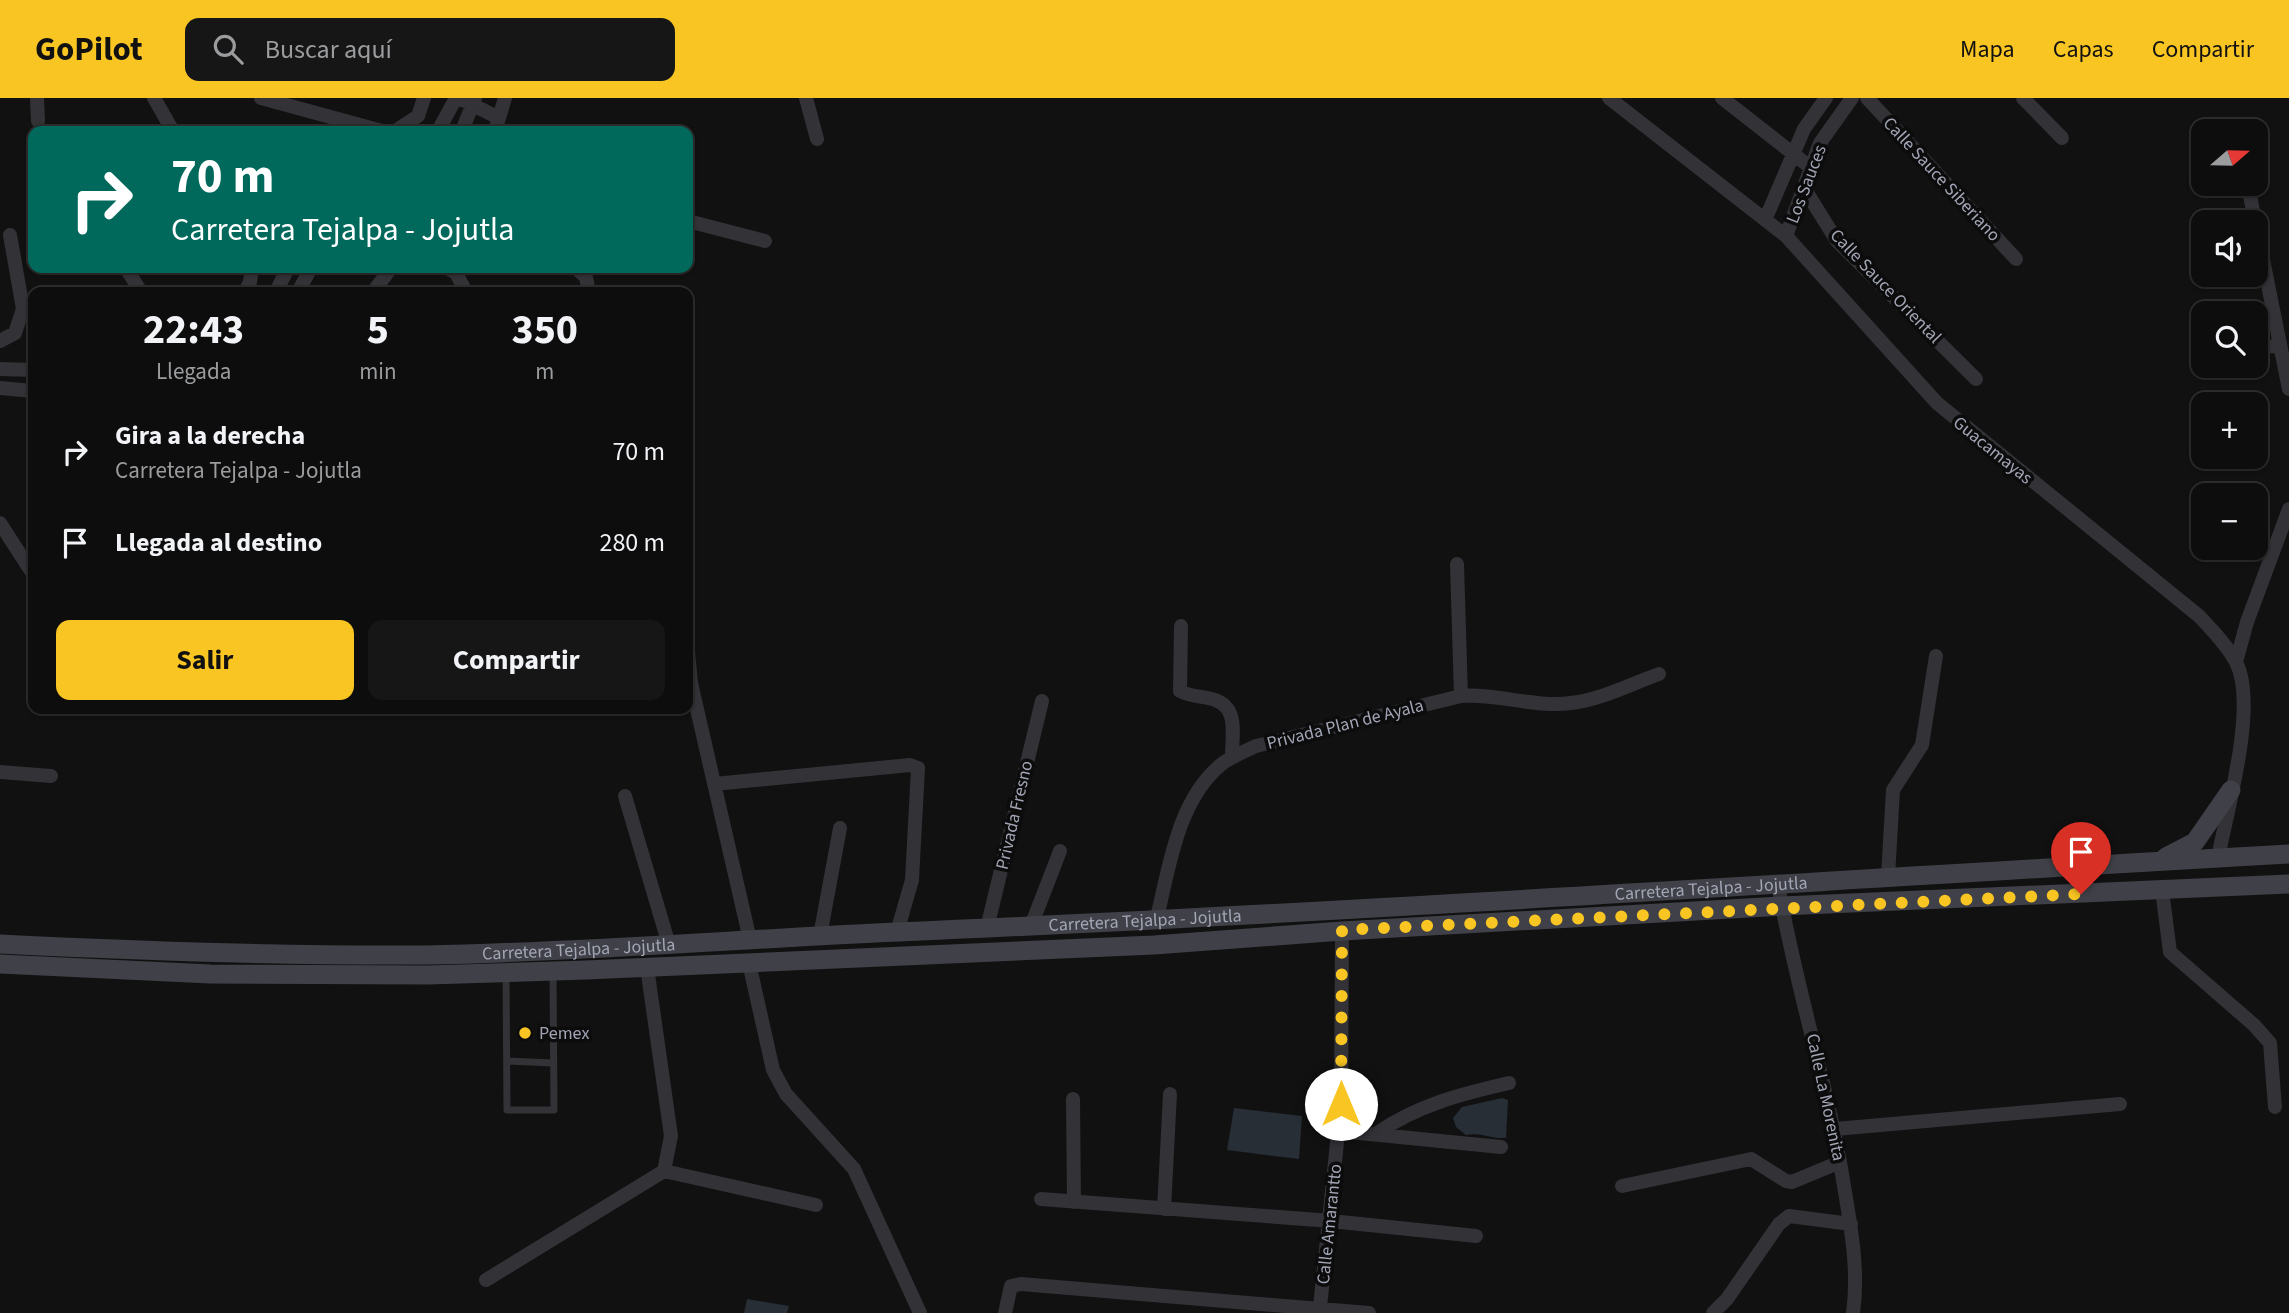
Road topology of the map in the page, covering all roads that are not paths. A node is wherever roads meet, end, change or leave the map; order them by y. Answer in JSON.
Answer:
{"nodes":[{"id":1,"x":37,"y":98,"type":"edge"},
{"id":2,"x":154,"y":98,"type":"edge"},
{"id":3,"x":261,"y":98,"type":"edge"},
{"id":4,"x":424,"y":98,"type":"edge"},
{"id":5,"x":457,"y":98,"type":"edge"},
{"id":6,"x":505,"y":98,"type":"edge"},
{"id":7,"x":806,"y":98,"type":"edge"},
{"id":8,"x":1609,"y":98,"type":"edge"},
{"id":9,"x":1722,"y":98,"type":"edge"},
{"id":10,"x":1826,"y":98,"type":"edge"},
{"id":11,"x":1852,"y":98,"type":"edge"},
{"id":12,"x":1867,"y":98,"type":"edge"},
{"id":13,"x":2023,"y":98,"type":"edge"},
{"id":14,"x":475,"y":102,"type":"edge"},
{"id":15,"x":38,"y":121,"type":"dead end"},
{"id":16,"x":496,"y":124,"type":"edge"},
{"id":17,"x":170,"y":126,"type":"edge"},
{"id":18,"x":364,"y":126,"type":"edge"},
{"id":19,"x":402,"y":126,"type":"edge"},
{"id":20,"x":441,"y":126,"type":"edge"},
{"id":21,"x":464,"y":126,"type":"edge"},
{"id":22,"x":2062,"y":138,"type":"dead end"},
{"id":23,"x":817,"y":139,"type":"dead end"},
{"id":24,"x":1793,"y":152,"type":"junction"},
{"id":25,"x":1810,"y":167,"type":"junction"},
{"id":26,"x":1804,"y":188,"type":"junction"},
{"id":27,"x":1765,"y":220,"type":"junction"},
{"id":28,"x":693,"y":222,"type":"edge"},
{"id":29,"x":10,"y":234,"type":"dead end"},
{"id":30,"x":1786,"y":236,"type":"junction"},
{"id":31,"x":765,"y":241,"type":"dead end"},
{"id":32,"x":2016,"y":259,"type":"dead end"},
{"id":33,"x":2268,"y":287,"type":"edge"},
{"id":34,"x":0,"y":341,"type":"edge"},
{"id":35,"x":2268,"y":346,"type":"edge"},
{"id":36,"x":2280,"y":346,"type":"junction"},
{"id":37,"x":0,"y":369,"type":"edge"},
{"id":38,"x":28,"y":370,"type":"edge"},
{"id":39,"x":1976,"y":379,"type":"dead end"},
{"id":40,"x":0,"y":388,"type":"edge"},
{"id":41,"x":2289,"y":389,"type":"edge"},
{"id":42,"x":28,"y":391,"type":"edge"},
{"id":43,"x":2289,"y":509,"type":"edge"},
{"id":44,"x":0,"y":523,"type":"edge"},
{"id":45,"x":1457,"y":565,"type":"dead end"},
{"id":46,"x":28,"y":567,"type":"edge"},
{"id":47,"x":1181,"y":626,"type":"dead end"},
{"id":48,"x":1936,"y":656,"type":"dead end"},
{"id":49,"x":2236,"y":662,"type":"junction"},
{"id":50,"x":1660,"y":674,"type":"dead end"},
{"id":51,"x":693,"y":692,"type":"edge"},
{"id":52,"x":1461,"y":695,"type":"junction"},
{"id":53,"x":1042,"y":701,"type":"dead end"},
{"id":54,"x":1232,"y":757,"type":"junction"},
{"id":55,"x":0,"y":772,"type":"edge"},
{"id":56,"x":51,"y":776,"type":"dead end"},
{"id":57,"x":714,"y":784,"type":"junction"},
{"id":58,"x":2231,"y":790,"type":"junction"},
{"id":59,"x":625,"y":796,"type":"dead end"},
{"id":60,"x":840,"y":828,"type":"dead end"},
{"id":61,"x":1060,"y":851,"type":"dead end"},
{"id":62,"x":2289,"y":854,"type":"edge"},
{"id":63,"x":2218,"y":858,"type":"junction"},
{"id":64,"x":2156,"y":862,"type":"junction"},
{"id":65,"x":1888,"y":877,"type":"junction"},
{"id":66,"x":1778,"y":884,"type":"junction"},
{"id":67,"x":2289,"y":884,"type":"edge"},
{"id":68,"x":2162,"y":890,"type":"junction"},
{"id":69,"x":1782,"y":906,"type":"junction"},
{"id":70,"x":1156,"y":922,"type":"junction"},
{"id":71,"x":1022,"y":926,"type":"junction"},
{"id":72,"x":987,"y":928,"type":"junction"},
{"id":73,"x":1342,"y":930,"type":"junction"},
{"id":74,"x":897,"y":932,"type":"junction"},
{"id":75,"x":820,"y":936,"type":"junction"},
{"id":76,"x":750,"y":940,"type":"junction"},
{"id":77,"x":0,"y":944,"type":"edge"},
{"id":78,"x":669,"y":945,"type":"junction"},
{"id":79,"x":1013,"y":951,"type":"junction"},
{"id":80,"x":749,"y":963,"type":"junction"},
{"id":81,"x":0,"y":964,"type":"edge"},
{"id":82,"x":648,"y":967,"type":"junction"},
{"id":83,"x":552,"y":971,"type":"junction"},
{"id":84,"x":506,"y":972,"type":"junction"},
{"id":85,"x":507,"y":1061,"type":"junction"},
{"id":86,"x":553,"y":1063,"type":"junction"},
{"id":87,"x":1509,"y":1083,"type":"dead end"},
{"id":88,"x":1170,"y":1094,"type":"dead end"},
{"id":89,"x":1073,"y":1099,"type":"dead end"},
{"id":90,"x":2120,"y":1104,"type":"dead end"},
{"id":91,"x":2275,"y":1107,"type":"dead end"},
{"id":92,"x":1835,"y":1129,"type":"junction"},
{"id":93,"x":1339,"y":1131,"type":"junction"},
{"id":94,"x":1377,"y":1133,"type":"junction"},
{"id":95,"x":1501,"y":1147,"type":"dead end"},
{"id":96,"x":1840,"y":1162,"type":"junction"},
{"id":97,"x":664,"y":1171,"type":"junction"},
{"id":98,"x":1622,"y":1186,"type":"dead end"},
{"id":99,"x":1041,"y":1199,"type":"dead end"},
{"id":100,"x":1074,"y":1202,"type":"junction"},
{"id":101,"x":817,"y":1205,"type":"dead end"},
{"id":102,"x":1164,"y":1209,"type":"junction"},
{"id":103,"x":1331,"y":1221,"type":"junction"},
{"id":104,"x":1851,"y":1224,"type":"junction"},
{"id":105,"x":1476,"y":1236,"type":"dead end"},
{"id":106,"x":486,"y":1280,"type":"dead end"},
{"id":107,"x":1320,"y":1307,"type":"junction"},
{"id":108,"x":920,"y":1313,"type":"edge"},
{"id":109,"x":1005,"y":1313,"type":"edge"},
{"id":110,"x":1369,"y":1313,"type":"edge"},
{"id":111,"x":1713,"y":1313,"type":"edge"},
{"id":112,"x":1853,"y":1313,"type":"edge"}],
"edges":[{"from":1,"to":15,"type":"street"},
{"from":2,"to":17,"type":"street"},
{"from":3,"to":18,"type":"street"},
{"from":4,"to":19,"type":"street"},
{"from":5,"to":14,"type":"street"},
{"from":5,"to":20,"type":"street"},
{"from":6,"to":16,"type":"street"},
{"from":7,"to":23,"type":"street"},
{"from":8,"to":27,"type":"street","name":"Guacamayas"},
{"from":9,"to":24,"type":"street"},
{"from":10,"to":24,"type":"street","name":"Los Sauces"},
{"from":11,"to":25,"type":"street","name":"Los Sauces"},
{"from":12,"to":32,"type":"street","name":"Calle Sauce Siberiano"},
{"from":13,"to":22,"type":"street"},
{"from":14,"to":16,"type":"street"},
{"from":14,"to":21,"type":"street"},
{"from":24,"to":25,"type":"street"},
{"from":24,"to":27,"type":"street","name":"Los Sauces"},
{"from":25,"to":26,"type":"street","name":"Los Sauces"},
{"from":26,"to":30,"type":"street","name":"Los Sauces"},
{"from":26,"to":39,"type":"street","name":"Calle Sauce Oriental"},
{"from":27,"to":30,"type":"street","name":"Guacamayas"},
{"from":28,"to":31,"type":"street"},
{"from":29,"to":34,"type":"street"},
{"from":30,"to":49,"type":"street","name":"Guacamayas"},
{"from":33,"to":36,"type":"street"},
{"from":35,"to":36,"type":"street"},
{"from":36,"to":41,"type":"street"},
{"from":37,"to":38,"type":"street"},
{"from":40,"to":42,"type":"street"},
{"from":43,"to":49,"type":"street"},
{"from":44,"to":46,"type":"street"},
{"from":45,"to":52,"type":"street"},
{"from":47,"to":54,"type":"street"},
{"from":48,"to":65,"type":"street"},
{"from":49,"to":58,"type":"street","name":"Guacamayas"},
{"from":50,"to":52,"type":"street","name":"Privada Plan de Ayala"},
{"from":51,"to":57,"type":"street"},
{"from":52,"to":54,"type":"street","name":"Privada Plan de Ayala"},
{"from":53,"to":72,"type":"street","name":"Privada Fresno"},
{"from":54,"to":70,"type":"street","name":"Privada Plan de Ayala"},
{"from":55,"to":56,"type":"street"},
{"from":57,"to":74,"type":"street"},
{"from":57,"to":76,"type":"street"},
{"from":58,"to":63,"type":"street","name":"Guacamayas"},
{"from":58,"to":64,"type":"main road"},
{"from":59,"to":78,"type":"street"},
{"from":60,"to":75,"type":"street"},
{"from":61,"to":71,"type":"street"},
{"from":62,"to":63,"type":"main road","name":"Carretera Tejalpa - Jojutla"},
{"from":63,"to":64,"type":"main road","name":"Carretera Tejalpa - Jojutla"},
{"from":64,"to":65,"type":"main road","name":"Carretera Tejalpa - Jojutla"},
{"from":65,"to":66,"type":"main road","name":"Carretera Tejalpa - Jojutla"},
{"from":66,"to":69,"type":"street","name":"Calle La Morenita"},
{"from":66,"to":70,"type":"main road","name":"Carretera Tejalpa - Jojutla"},
{"from":67,"to":68,"type":"main road","name":"Carretera Tejalpa - Jojutla"},
{"from":68,"to":69,"type":"main road","name":"Carretera Tejalpa - Jojutla"},
{"from":68,"to":91,"type":"street"},
{"from":69,"to":73,"type":"main road","name":"Carretera Tejalpa - Jojutla"},
{"from":69,"to":92,"type":"street","name":"Calle La Morenita"},
{"from":70,"to":71,"type":"main road","name":"Carretera Tejalpa - Jojutla"},
{"from":71,"to":72,"type":"main road","name":"Carretera Tejalpa - Jojutla"},
{"from":71,"to":79,"type":"main road"},
{"from":72,"to":74,"type":"main road","name":"Carretera Tejalpa - Jojutla"},
{"from":73,"to":79,"type":"main road","name":"Carretera Tejalpa - Jojutla"},
{"from":73,"to":93,"type":"street","name":"Calle Amarantto"},
{"from":74,"to":75,"type":"main road","name":"Carretera Tejalpa - Jojutla"},
{"from":75,"to":76,"type":"main road","name":"Carretera Tejalpa - Jojutla"},
{"from":76,"to":78,"type":"main road","name":"Carretera Tejalpa - Jojutla"},
{"from":77,"to":78,"type":"main road","name":"Carretera Tejalpa - Jojutla"},
{"from":79,"to":80,"type":"main road","name":"Carretera Tejalpa - Jojutla"},
{"from":80,"to":82,"type":"main road","name":"Carretera Tejalpa - Jojutla"},
{"from":80,"to":108,"type":"street"},
{"from":81,"to":84,"type":"main road","name":"Carretera Tejalpa - Jojutla"},
{"from":82,"to":83,"type":"main road","name":"Carretera Tejalpa - Jojutla"},
{"from":82,"to":97,"type":"street"},
{"from":83,"to":84,"type":"main road","name":"Carretera Tejalpa - Jojutla"},
{"from":83,"to":86,"type":"lane"},
{"from":84,"to":85,"type":"lane"},
{"from":85,"to":86,"type":"lane"},
{"from":85,"to":86,"type":"lane"},
{"from":87,"to":94,"type":"street"},
{"from":88,"to":102,"type":"street"},
{"from":89,"to":100,"type":"street"},
{"from":90,"to":92,"type":"street"},
{"from":92,"to":96,"type":"street","name":"Calle La Morenita"},
{"from":93,"to":94,"type":"street"},
{"from":93,"to":103,"type":"street","name":"Calle Amarantto"},
{"from":94,"to":95,"type":"street"},
{"from":96,"to":98,"type":"street"},
{"from":96,"to":104,"type":"street","name":"Calle La Morenita"},
{"from":97,"to":101,"type":"street"},
{"from":97,"to":106,"type":"street"},
{"from":99,"to":100,"type":"street"},
{"from":100,"to":102,"type":"street"},
{"from":102,"to":103,"type":"street"},
{"from":103,"to":105,"type":"street"},
{"from":103,"to":107,"type":"street","name":"Calle Amarantto"},
{"from":104,"to":111,"type":"street"},
{"from":104,"to":112,"type":"street","name":"Calle La Morenita"},
{"from":107,"to":109,"type":"street"},
{"from":107,"to":110,"type":"street"}]}
